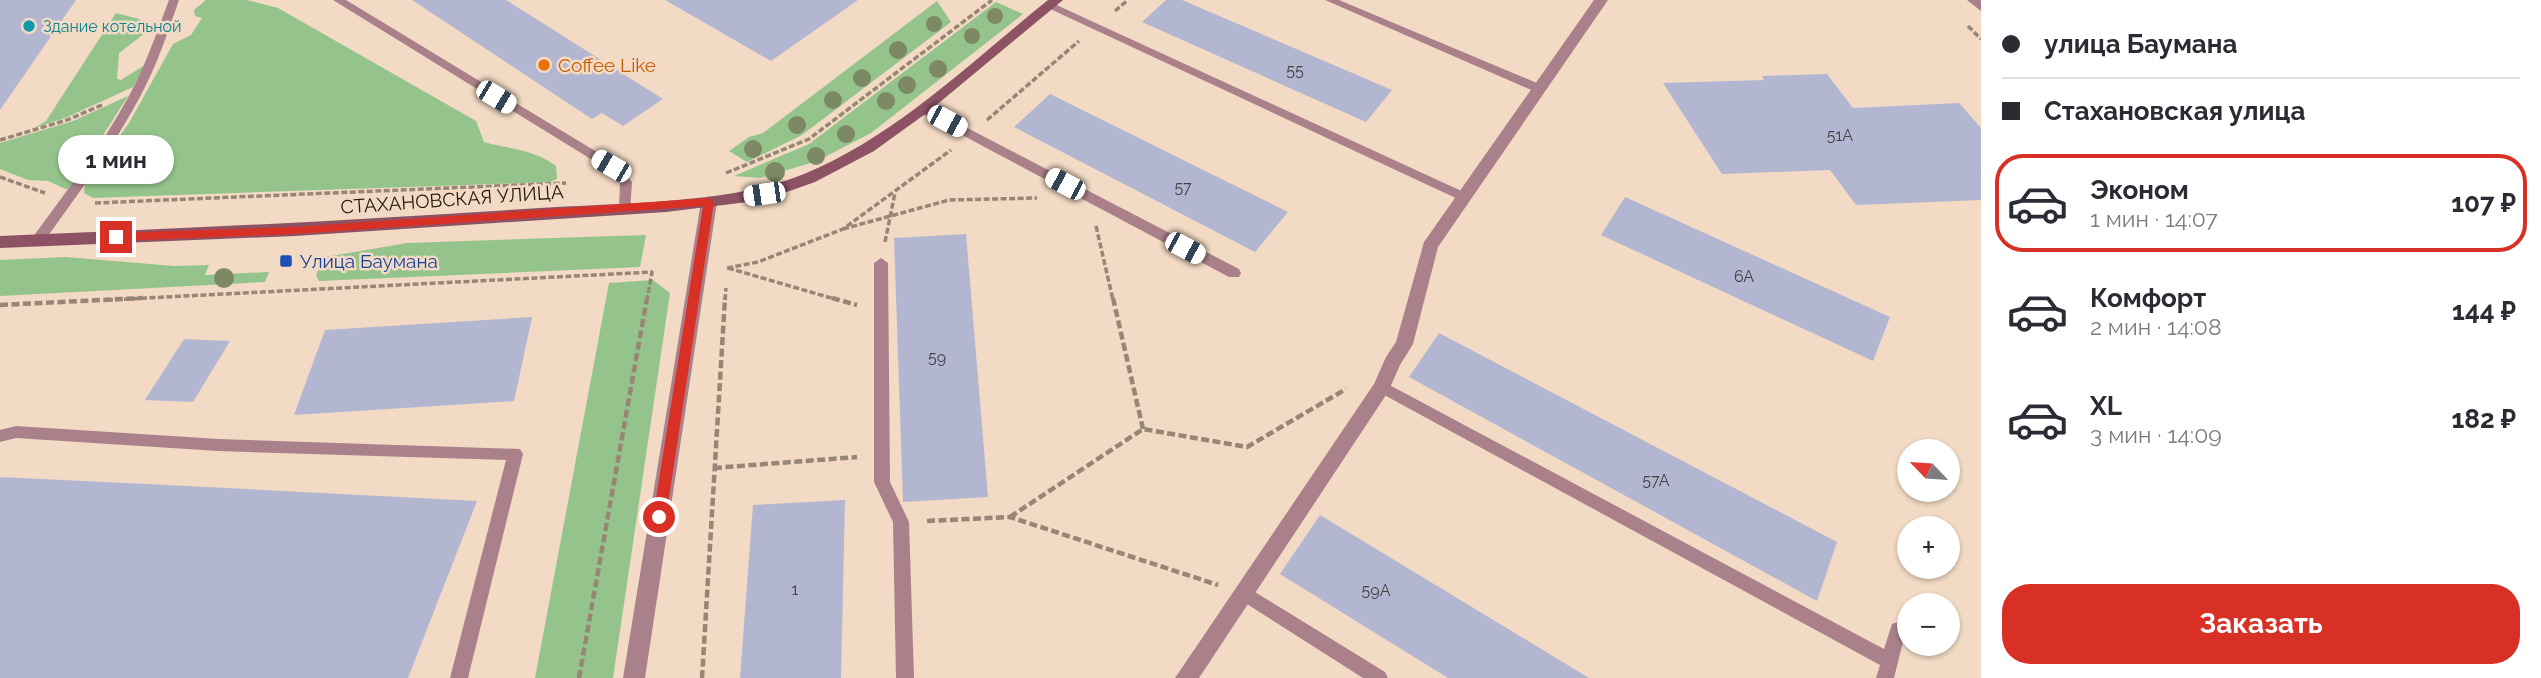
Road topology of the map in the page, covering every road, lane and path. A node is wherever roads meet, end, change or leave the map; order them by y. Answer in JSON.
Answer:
{"nodes":[{"id":1,"x":174,"y":0,"type":"edge"},
{"id":2,"x":338,"y":0,"type":"edge"},
{"id":3,"x":992,"y":0,"type":"edge"},
{"id":4,"x":1128,"y":0,"type":"edge"},
{"id":5,"x":1330,"y":0,"type":"edge"},
{"id":6,"x":1601,"y":0,"type":"edge"},
{"id":7,"x":1974,"y":0,"type":"edge"},
{"id":8,"x":1053,"y":3,"type":"edge"},
{"id":9,"x":1981,"y":7,"type":"edge"},
{"id":10,"x":1096,"y":27,"type":"junction"},
{"id":11,"x":138,"y":89,"type":"junction"},
{"id":12,"x":1540,"y":89,"type":"junction"},
{"id":13,"x":923,"y":109,"type":"junction"},
{"id":14,"x":971,"y":134,"type":"junction"},
{"id":15,"x":0,"y":140,"type":"edge"},
{"id":16,"x":0,"y":177,"type":"edge"},
{"id":17,"x":718,"y":177,"type":"dead end"},
{"id":18,"x":566,"y":183,"type":"dead end"},
{"id":19,"x":895,"y":193,"type":"junction"},
{"id":20,"x":1089,"y":197,"type":"junction"},
{"id":21,"x":1464,"y":197,"type":"junction"},
{"id":22,"x":66,"y":200,"type":"junction"},
{"id":23,"x":709,"y":202,"type":"junction"},
{"id":24,"x":625,"y":208,"type":"junction"},
{"id":25,"x":890,"y":216,"type":"junction"},
{"id":26,"x":843,"y":229,"type":"junction"},
{"id":27,"x":38,"y":240,"type":"junction"},
{"id":28,"x":0,"y":242,"type":"edge"},
{"id":29,"x":881,"y":263,"type":"joint"},
{"id":30,"x":727,"y":268,"type":"junction"},
{"id":31,"x":1234,"y":273,"type":"dead end"},
{"id":32,"x":0,"y":304,"type":"edge"},
{"id":33,"x":881,"y":312,"type":"junction"},
{"id":34,"x":1382,"y":387,"type":"junction"},
{"id":35,"x":1347,"y":388,"type":"dead end"},
{"id":36,"x":1143,"y":429,"type":"junction"},
{"id":37,"x":0,"y":436,"type":"edge"},
{"id":38,"x":882,"y":454,"type":"junction"},
{"id":39,"x":714,"y":468,"type":"junction"},
{"id":40,"x":1010,"y":517,"type":"junction"},
{"id":41,"x":901,"y":522,"type":"junction"},
{"id":42,"x":1245,"y":594,"type":"junction"},
{"id":43,"x":1897,"y":634,"type":"edge"},
{"id":44,"x":1887,"y":670,"type":"edge"},
{"id":45,"x":459,"y":678,"type":"edge"},
{"id":46,"x":579,"y":678,"type":"edge"},
{"id":47,"x":634,"y":678,"type":"edge"},
{"id":48,"x":702,"y":678,"type":"edge"},
{"id":49,"x":905,"y":678,"type":"edge"},
{"id":50,"x":1186,"y":678,"type":"edge"},
{"id":51,"x":1379,"y":678,"type":"edge"}],
"edges":[{"from":1,"to":11,"type":"lane"},
{"from":2,"to":24,"type":"lane"},
{"from":3,"to":17,"type":"path"},
{"from":4,"to":10,"type":"path"},
{"from":5,"to":12,"type":"lane"},
{"from":6,"to":12,"type":"street"},
{"from":7,"to":9,"type":"street"},
{"from":8,"to":10,"type":"lane"},
{"from":8,"to":13,"type":"main road","name":"СТАХАНОВСКАЯ УЛИЦА"},
{"from":10,"to":14,"type":"path"},
{"from":10,"to":21,"type":"lane"},
{"from":11,"to":15,"type":"path"},
{"from":11,"to":22,"type":"lane"},
{"from":12,"to":21,"type":"street"},
{"from":13,"to":14,"type":"lane"},
{"from":13,"to":23,"type":"main road","name":"СТАХАНОВСКАЯ УЛИЦА"},
{"from":14,"to":19,"type":"path"},
{"from":14,"to":20,"type":"lane"},
{"from":16,"to":22,"type":"path"},
{"from":18,"to":22,"type":"path"},
{"from":19,"to":25,"type":"path"},
{"from":19,"to":26,"type":"path"},
{"from":20,"to":25,"type":"path"},
{"from":20,"to":31,"type":"lane"},
{"from":20,"to":36,"type":"path"},
{"from":21,"to":34,"type":"street"},
{"from":22,"to":27,"type":"lane"},
{"from":23,"to":24,"type":"main road","name":"СТАХАНОВСКАЯ УЛИЦА"},
{"from":23,"to":47,"type":"street"},
{"from":24,"to":27,"type":"main road","name":"СТАХАНОВСКАЯ УЛИЦА"},
{"from":25,"to":26,"type":"path"},
{"from":25,"to":29,"type":"path"},
{"from":26,"to":30,"type":"path"},
{"from":27,"to":28,"type":"main road","name":"СТАХАНОВСКАЯ УЛИЦА"},
{"from":29,"to":33,"type":"lane"},
{"from":30,"to":33,"type":"path"},
{"from":30,"to":39,"type":"path"},
{"from":32,"to":46,"type":"path"},
{"from":33,"to":38,"type":"lane"},
{"from":34,"to":42,"type":"street"},
{"from":34,"to":44,"type":"lane"},
{"from":35,"to":36,"type":"path"},
{"from":36,"to":40,"type":"path"},
{"from":37,"to":45,"type":"lane"},
{"from":38,"to":39,"type":"path"},
{"from":38,"to":41,"type":"lane"},
{"from":39,"to":48,"type":"path"},
{"from":40,"to":41,"type":"path"},
{"from":40,"to":42,"type":"path"},
{"from":41,"to":49,"type":"lane"},
{"from":42,"to":50,"type":"street"},
{"from":42,"to":51,"type":"lane"},
{"from":43,"to":44,"type":"lane"}]}
